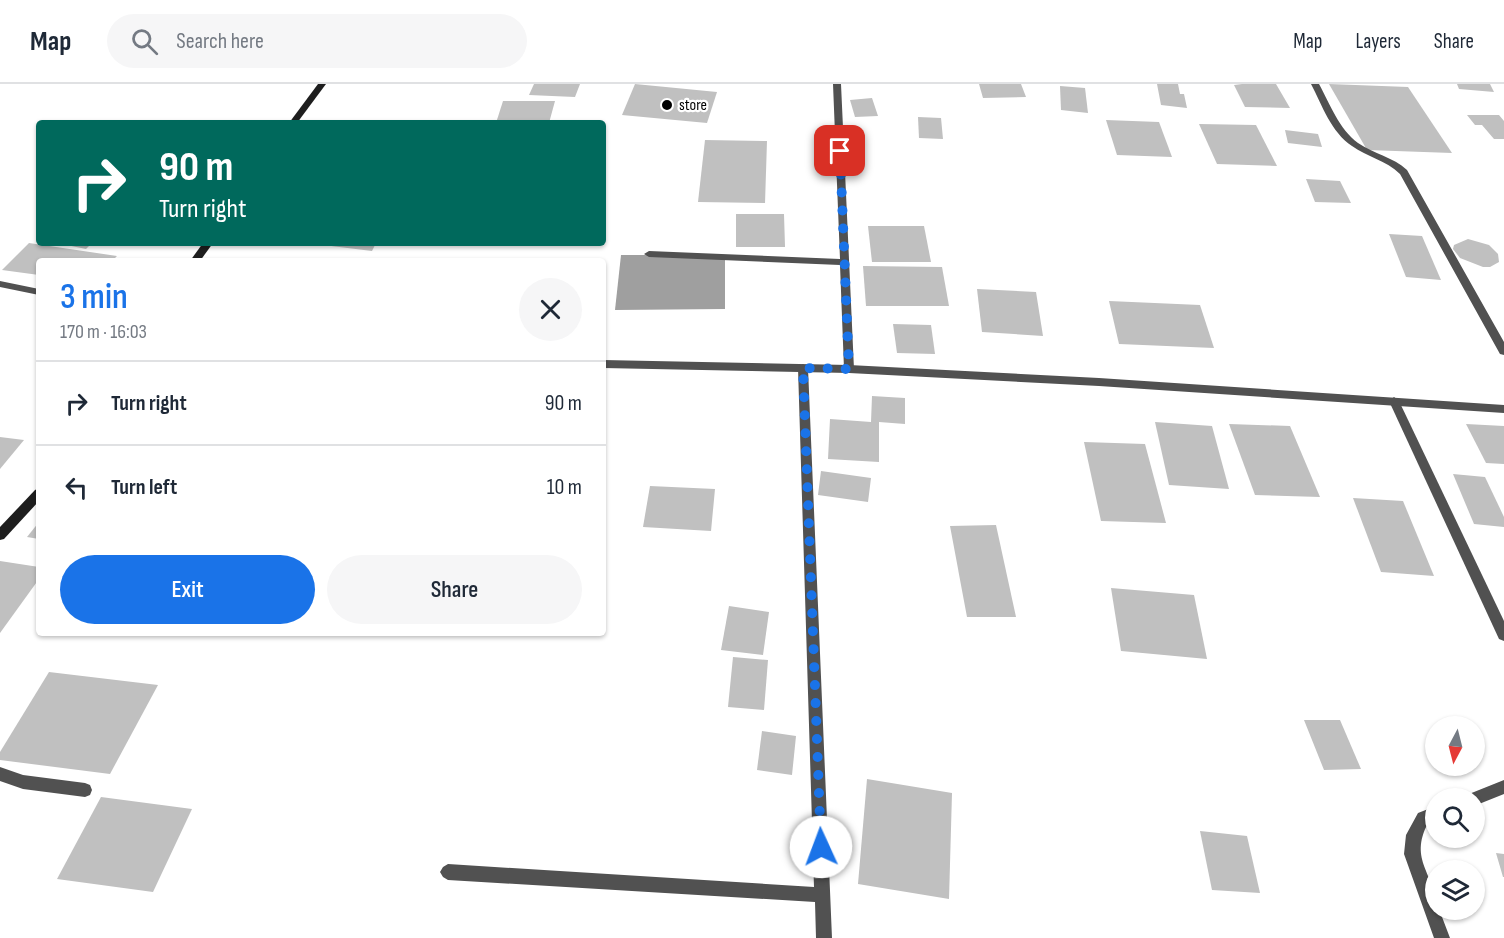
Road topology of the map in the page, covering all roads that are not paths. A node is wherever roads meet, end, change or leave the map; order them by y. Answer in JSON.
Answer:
{"nodes":[{"id":1,"x":322,"y":84,"type":"edge"},
{"id":2,"x":837,"y":84,"type":"edge"},
{"id":3,"x":1315,"y":84,"type":"edge"},
{"id":4,"x":295,"y":120,"type":"edge"},
{"id":5,"x":649,"y":254,"type":"dead end"},
{"id":6,"x":845,"y":262,"type":"junction"},
{"id":7,"x":0,"y":284,"type":"edge"},
{"id":8,"x":36,"y":291,"type":"edge"},
{"id":9,"x":1504,"y":351,"type":"edge"},
{"id":10,"x":606,"y":364,"type":"edge"},
{"id":11,"x":803,"y":368,"type":"junction"},
{"id":12,"x":849,"y":369,"type":"junction"},
{"id":13,"x":1394,"y":401,"type":"junction"},
{"id":14,"x":1504,"y":409,"type":"edge"},
{"id":15,"x":36,"y":496,"type":"edge"},
{"id":16,"x":0,"y":536,"type":"edge"},
{"id":17,"x":1504,"y":635,"type":"edge"},
{"id":18,"x":0,"y":774,"type":"edge"},
{"id":19,"x":1504,"y":787,"type":"edge"},
{"id":20,"x":85,"y":790,"type":"dead end"},
{"id":21,"x":1485,"y":795,"type":"edge"},
{"id":22,"x":1425,"y":817,"type":"edge"},
{"id":23,"x":448,"y":872,"type":"dead end"},
{"id":24,"x":823,"y":895,"type":"junction"},
{"id":25,"x":825,"y":938,"type":"edge"},
{"id":26,"x":1442,"y":938,"type":"edge"}],
"edges":[{"from":1,"to":4,"type":"main road"},
{"from":2,"to":6,"type":"street"},
{"from":3,"to":9,"type":"street"},
{"from":5,"to":6,"type":"street"},
{"from":6,"to":12,"type":"street"},
{"from":7,"to":8,"type":"street"},
{"from":10,"to":11,"type":"street"},
{"from":11,"to":12,"type":"street"},
{"from":11,"to":24,"type":"street"},
{"from":12,"to":13,"type":"street"},
{"from":13,"to":14,"type":"street"},
{"from":13,"to":17,"type":"street"},
{"from":15,"to":16,"type":"main road"},
{"from":18,"to":20,"type":"street"},
{"from":19,"to":21,"type":"street"},
{"from":22,"to":26,"type":"street"},
{"from":23,"to":24,"type":"street"},
{"from":24,"to":25,"type":"street"}]}
